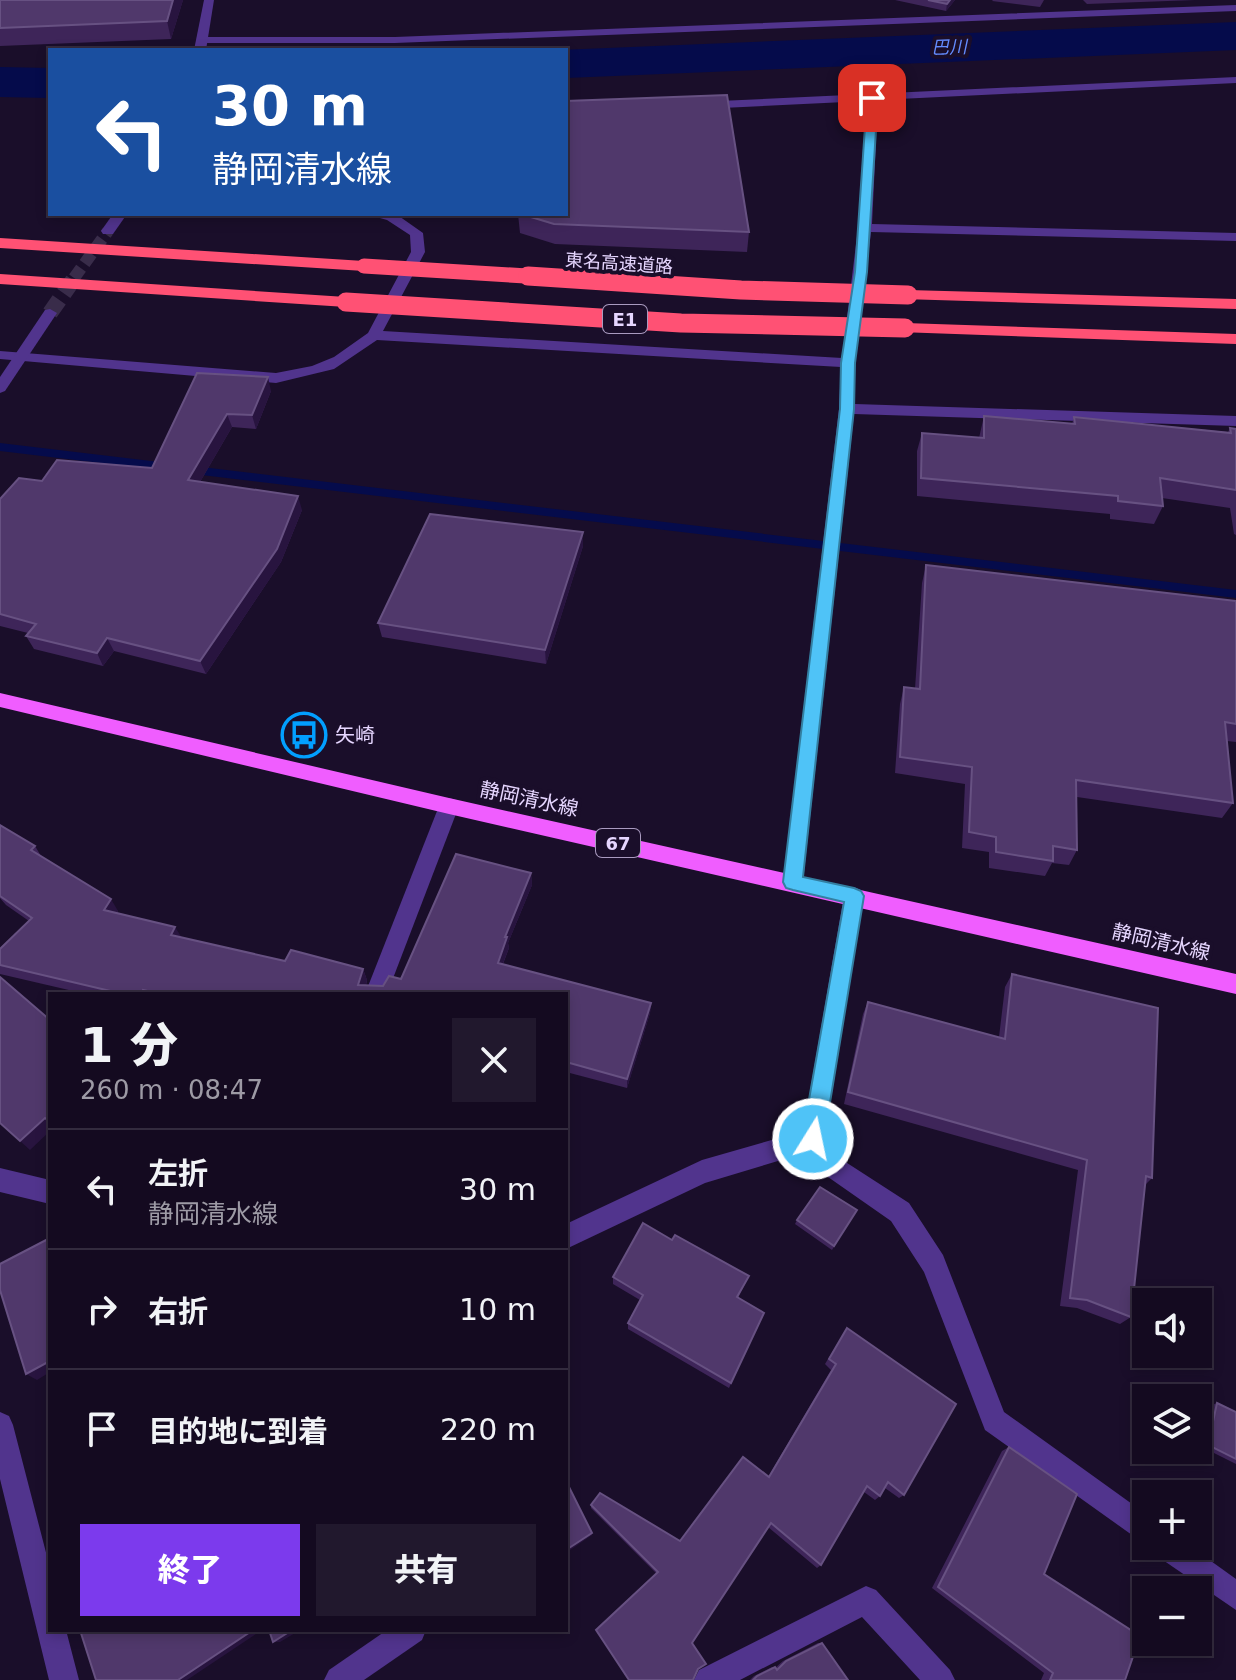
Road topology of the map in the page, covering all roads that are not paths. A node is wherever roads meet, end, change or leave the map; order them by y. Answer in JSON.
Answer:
{"nodes":[{"id":1,"x":209,"y":0,"type":"edge"},
{"id":2,"x":1060,"y":0,"type":"edge"},
{"id":3,"x":1236,"y":8,"type":"edge"},
{"id":4,"x":1053,"y":14,"type":"junction"},
{"id":5,"x":201,"y":45,"type":"edge"},
{"id":6,"x":1236,"y":80,"type":"edge"},
{"id":7,"x":872,"y":98,"type":"junction"},
{"id":8,"x":689,"y":106,"type":"edge"},
{"id":9,"x":119,"y":216,"type":"edge"},
{"id":10,"x":385,"y":216,"type":"edge"},
{"id":11,"x":865,"y":228,"type":"junction"},
{"id":12,"x":108,"y":231,"type":"tunnel mouth"},
{"id":13,"x":1236,"y":237,"type":"edge"},
{"id":14,"x":0,"y":243,"type":"edge"},
{"id":15,"x":0,"y":279,"type":"edge"},
{"id":16,"x":1236,"y":304,"type":"edge"},
{"id":17,"x":50,"y":313,"type":"tunnel mouth"},
{"id":18,"x":374,"y":335,"type":"junction"},
{"id":19,"x":1236,"y":339,"type":"edge"},
{"id":20,"x":0,"y":355,"type":"edge"},
{"id":21,"x":22,"y":356,"type":"junction"},
{"id":22,"x":848,"y":363,"type":"junction"},
{"id":23,"x":0,"y":388,"type":"edge"},
{"id":24,"x":847,"y":409,"type":"junction"},
{"id":25,"x":1236,"y":421,"type":"edge"},
{"id":26,"x":0,"y":700,"type":"edge"},
{"id":27,"x":449,"y":806,"type":"junction"},
{"id":28,"x":793,"y":882,"type":"junction"},
{"id":29,"x":854,"y":896,"type":"junction"},
{"id":30,"x":1236,"y":984,"type":"edge"},
{"id":31,"x":377,"y":992,"type":"edge"},
{"id":32,"x":813,"y":1139,"type":"junction"},
{"id":33,"x":0,"y":1180,"type":"edge"},
{"id":34,"x":48,"y":1192,"type":"edge"},
{"id":35,"x":568,"y":1236,"type":"edge"},
{"id":36,"x":0,"y":1425,"type":"edge"},
{"id":37,"x":1132,"y":1521,"type":"edge"},
{"id":38,"x":1186,"y":1560,"type":"edge"},
{"id":39,"x":1236,"y":1596,"type":"edge"},
{"id":40,"x":48,"y":1616,"type":"edge"},
{"id":41,"x":52,"y":1632,"type":"edge"},
{"id":42,"x":409,"y":1632,"type":"edge"},
{"id":43,"x":64,"y":1680,"type":"edge"},
{"id":44,"x":339,"y":1680,"type":"edge"},
{"id":45,"x":709,"y":1680,"type":"edge"},
{"id":46,"x":940,"y":1680,"type":"edge"}],
"edges":[{"from":1,"to":5,"type":"street"},
{"from":2,"to":4,"type":"street"},
{"from":3,"to":4,"type":"street"},
{"from":4,"to":5,"type":"street"},
{"from":6,"to":7,"type":"street"},
{"from":7,"to":8,"type":"street"},
{"from":7,"to":11,"type":"street"},
{"from":9,"to":12,"type":"street"},
{"from":10,"to":18,"type":"street"},
{"from":11,"to":13,"type":"street"},
{"from":11,"to":22,"type":"street"},
{"from":14,"to":16,"type":"highway","name":"東名高速道路","number":"E1","bridge":true},
{"from":15,"to":19,"type":"highway","number":"E1","bridge":true},
{"from":17,"to":21,"type":"street"},
{"from":18,"to":21,"type":"street"},
{"from":18,"to":22,"type":"street"},
{"from":20,"to":21,"type":"street"},
{"from":21,"to":23,"type":"street"},
{"from":22,"to":24,"type":"street"},
{"from":24,"to":25,"type":"street"},
{"from":24,"to":28,"type":"street"},
{"from":26,"to":27,"type":"main road","name":"静岡清水線","number":"67"},
{"from":27,"to":28,"type":"main road","name":"静岡清水線","number":"67"},
{"from":27,"to":31,"type":"street"},
{"from":28,"to":29,"type":"main road","name":"静岡清水線","number":"67"},
{"from":29,"to":30,"type":"main road","name":"静岡清水線","number":"67"},
{"from":29,"to":32,"type":"street"},
{"from":32,"to":35,"type":"street"},
{"from":32,"to":37,"type":"street"},
{"from":33,"to":34,"type":"street"},
{"from":36,"to":40,"type":"street"},
{"from":38,"to":39,"type":"street"},
{"from":41,"to":43,"type":"street"},
{"from":42,"to":44,"type":"street"},
{"from":45,"to":46,"type":"street"}]}
